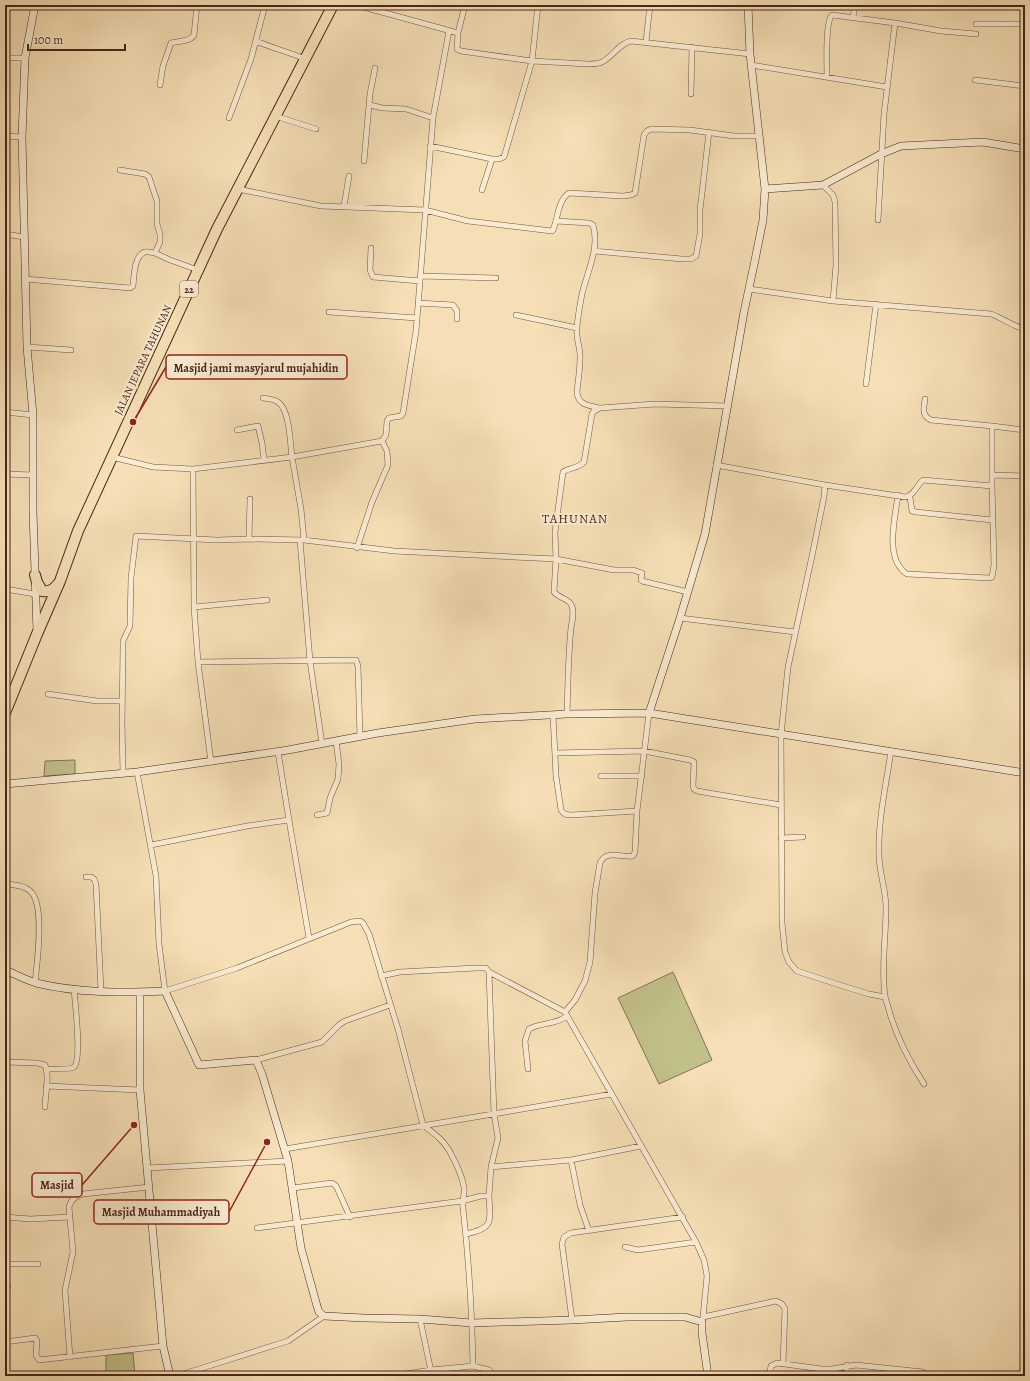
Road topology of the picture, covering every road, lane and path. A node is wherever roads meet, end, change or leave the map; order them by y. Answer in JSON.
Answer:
{"nodes":[{"id":1,"x":35,"y":5,"type":"edge"},
{"id":2,"x":197,"y":5,"type":"edge"},
{"id":3,"x":206,"y":5,"type":"edge"},
{"id":4,"x":222,"y":5,"type":"edge"},
{"id":5,"x":265,"y":5,"type":"edge"},
{"id":6,"x":334,"y":5,"type":"edge"},
{"id":7,"x":356,"y":5,"type":"edge"},
{"id":8,"x":465,"y":5,"type":"edge"},
{"id":9,"x":538,"y":5,"type":"edge"},
{"id":10,"x":650,"y":5,"type":"edge"},
{"id":11,"x":748,"y":5,"type":"edge"},
{"id":12,"x":855,"y":5,"type":"edge"},
{"id":13,"x":853,"y":17,"type":"junction"},
{"id":14,"x":895,"y":23,"type":"junction"},
{"id":15,"x":976,"y":24,"type":"dead end"},
{"id":16,"x":1025,"y":24,"type":"edge"},
{"id":17,"x":449,"y":30,"type":"junction"},
{"id":18,"x":458,"y":33,"type":"junction"},
{"id":19,"x":976,"y":34,"type":"dead end"},
{"id":20,"x":256,"y":41,"type":"junction"},
{"id":21,"x":646,"y":42,"type":"junction"},
{"id":22,"x":692,"y":47,"type":"junction"},
{"id":23,"x":750,"y":54,"type":"junction"},
{"id":24,"x":5,"y":58,"type":"edge"},
{"id":25,"x":25,"y":58,"type":"junction"},
{"id":26,"x":305,"y":59,"type":"junction"},
{"id":27,"x":532,"y":61,"type":"junction"},
{"id":28,"x":751,"y":64,"type":"junction"},
{"id":29,"x":375,"y":68,"type":"dead end"},
{"id":30,"x":827,"y":77,"type":"junction"},
{"id":31,"x":975,"y":80,"type":"dead end"},
{"id":32,"x":160,"y":85,"type":"dead end"},
{"id":33,"x":1025,"y":86,"type":"edge"},
{"id":34,"x":887,"y":87,"type":"junction"},
{"id":35,"x":691,"y":94,"type":"dead end"},
{"id":36,"x":370,"y":105,"type":"junction"},
{"id":37,"x":275,"y":116,"type":"junction"},
{"id":38,"x":229,"y":118,"type":"dead end"},
{"id":39,"x":433,"y":118,"type":"junction"},
{"id":40,"x":316,"y":129,"type":"dead end"},
{"id":41,"x":709,"y":132,"type":"junction"},
{"id":42,"x":5,"y":136,"type":"edge"},
{"id":43,"x":759,"y":136,"type":"junction"},
{"id":44,"x":22,"y":137,"type":"junction"},
{"id":45,"x":430,"y":146,"type":"junction"},
{"id":46,"x":1025,"y":149,"type":"edge"},
{"id":47,"x":881,"y":154,"type":"junction"},
{"id":48,"x":492,"y":159,"type":"junction"},
{"id":49,"x":364,"y":161,"type":"dead end"},
{"id":50,"x":120,"y":170,"type":"dead end"},
{"id":51,"x":349,"y":176,"type":"dead end"},
{"id":52,"x":823,"y":185,"type":"junction"},
{"id":53,"x":238,"y":189,"type":"junction"},
{"id":54,"x":765,"y":189,"type":"junction"},
{"id":55,"x":482,"y":190,"type":"dead end"},
{"id":56,"x":344,"y":206,"type":"junction"},
{"id":57,"x":425,"y":210,"type":"junction"},
{"id":58,"x":878,"y":220,"type":"dead end"},
{"id":59,"x":556,"y":221,"type":"junction"},
{"id":60,"x":5,"y":234,"type":"edge"},
{"id":61,"x":24,"y":237,"type":"junction"},
{"id":62,"x":371,"y":248,"type":"dead end"},
{"id":63,"x":594,"y":251,"type":"junction"},
{"id":64,"x":155,"y":253,"type":"junction"},
{"id":65,"x":198,"y":270,"type":"junction"},
{"id":66,"x":496,"y":278,"type":"dead end"},
{"id":67,"x":25,"y":279,"type":"junction"},
{"id":68,"x":420,"y":279,"type":"junction"},
{"id":69,"x":749,"y":289,"type":"junction"},
{"id":70,"x":833,"y":302,"type":"junction"},
{"id":71,"x":418,"y":303,"type":"junction"},
{"id":72,"x":876,"y":304,"type":"junction"},
{"id":73,"x":329,"y":312,"type":"dead end"},
{"id":74,"x":516,"y":315,"type":"dead end"},
{"id":75,"x":417,"y":318,"type":"junction"},
{"id":76,"x":456,"y":318,"type":"dead end"},
{"id":77,"x":577,"y":328,"type":"junction"},
{"id":78,"x":1025,"y":329,"type":"edge"},
{"id":79,"x":27,"y":347,"type":"junction"},
{"id":80,"x":71,"y":350,"type":"dead end"},
{"id":81,"x":866,"y":384,"type":"dead end"},
{"id":82,"x":263,"y":398,"type":"dead end"},
{"id":83,"x":925,"y":399,"type":"dead end"},
{"id":84,"x":728,"y":406,"type":"junction"},
{"id":85,"x":600,"y":408,"type":"junction"},
{"id":86,"x":5,"y":412,"type":"edge"},
{"id":87,"x":34,"y":415,"type":"junction"},
{"id":88,"x":992,"y":426,"type":"junction"},
{"id":89,"x":237,"y":430,"type":"dead end"},
{"id":90,"x":1025,"y":430,"type":"edge"},
{"id":91,"x":382,"y":441,"type":"junction"},
{"id":92,"x":292,"y":456,"type":"junction"},
{"id":93,"x":112,"y":457,"type":"junction"},
{"id":94,"x":264,"y":460,"type":"junction"},
{"id":95,"x":716,"y":465,"type":"junction"},
{"id":96,"x":193,"y":470,"type":"junction"},
{"id":97,"x":5,"y":474,"type":"edge"},
{"id":98,"x":33,"y":475,"type":"junction"},
{"id":99,"x":992,"y":475,"type":"junction"},
{"id":100,"x":1025,"y":476,"type":"edge"},
{"id":101,"x":825,"y":485,"type":"junction"},
{"id":102,"x":992,"y":486,"type":"junction"},
{"id":103,"x":898,"y":495,"type":"junction"},
{"id":104,"x":910,"y":497,"type":"junction"},
{"id":105,"x":250,"y":499,"type":"dead end"},
{"id":106,"x":992,"y":520,"type":"junction"},
{"id":107,"x":249,"y":539,"type":"junction"},
{"id":108,"x":194,"y":540,"type":"junction"},
{"id":109,"x":302,"y":540,"type":"junction"},
{"id":110,"x":357,"y":548,"type":"junction"},
{"id":111,"x":556,"y":559,"type":"junction"},
{"id":112,"x":36,"y":575,"type":"junction"},
{"id":113,"x":60,"y":581,"type":"junction"},
{"id":114,"x":5,"y":588,"type":"edge"},
{"id":115,"x":688,"y":592,"type":"junction"},
{"id":116,"x":35,"y":594,"type":"junction"},
{"id":117,"x":267,"y":600,"type":"dead end"},
{"id":118,"x":194,"y":607,"type":"junction"},
{"id":119,"x":680,"y":618,"type":"junction"},
{"id":120,"x":795,"y":632,"type":"junction"},
{"id":121,"x":37,"y":634,"type":"junction"},
{"id":122,"x":310,"y":661,"type":"junction"},
{"id":123,"x":198,"y":662,"type":"junction"},
{"id":124,"x":48,"y":694,"type":"dead end"},
{"id":125,"x":122,"y":701,"type":"junction"},
{"id":126,"x":5,"y":713,"type":"edge"},
{"id":127,"x":649,"y":713,"type":"junction"},
{"id":128,"x":567,"y":714,"type":"junction"},
{"id":129,"x":553,"y":715,"type":"junction"},
{"id":130,"x":781,"y":735,"type":"junction"},
{"id":131,"x":360,"y":737,"type":"junction"},
{"id":132,"x":336,"y":741,"type":"junction"},
{"id":133,"x":322,"y":744,"type":"junction"},
{"id":134,"x":644,"y":751,"type":"junction"},
{"id":135,"x":278,"y":752,"type":"junction"},
{"id":136,"x":890,"y":752,"type":"junction"},
{"id":137,"x":555,"y":753,"type":"junction"},
{"id":138,"x":211,"y":762,"type":"junction"},
{"id":139,"x":137,"y":772,"type":"junction"},
{"id":140,"x":1025,"y":773,"type":"edge"},
{"id":141,"x":123,"y":774,"type":"junction"},
{"id":142,"x":601,"y":776,"type":"dead end"},
{"id":143,"x":642,"y":776,"type":"junction"},
{"id":144,"x":5,"y":784,"type":"edge"},
{"id":145,"x":781,"y":805,"type":"junction"},
{"id":146,"x":638,"y":811,"type":"junction"},
{"id":147,"x":317,"y":815,"type":"dead end"},
{"id":148,"x":289,"y":820,"type":"junction"},
{"id":149,"x":803,"y":837,"type":"dead end"},
{"id":150,"x":781,"y":838,"type":"junction"},
{"id":151,"x":151,"y":845,"type":"junction"},
{"id":152,"x":1025,"y":864,"type":"edge"},
{"id":153,"x":86,"y":877,"type":"dead end"},
{"id":154,"x":5,"y":884,"type":"edge"},
{"id":155,"x":1025,"y":888,"type":"edge"},
{"id":156,"x":309,"y":938,"type":"junction"},
{"id":157,"x":5,"y":970,"type":"edge"},
{"id":158,"x":489,"y":972,"type":"junction"},
{"id":159,"x":381,"y":976,"type":"junction"},
{"id":160,"x":35,"y":983,"type":"junction"},
{"id":161,"x":74,"y":989,"type":"junction"},
{"id":162,"x":101,"y":991,"type":"junction"},
{"id":163,"x":165,"y":991,"type":"junction"},
{"id":164,"x":140,"y":992,"type":"junction"},
{"id":165,"x":885,"y":997,"type":"junction"},
{"id":166,"x":390,"y":1005,"type":"junction"},
{"id":167,"x":566,"y":1014,"type":"junction"},
{"id":168,"x":256,"y":1060,"type":"junction"},
{"id":169,"x":5,"y":1062,"type":"edge"},
{"id":170,"x":46,"y":1069,"type":"junction"},
{"id":171,"x":528,"y":1070,"type":"dead end"},
{"id":172,"x":924,"y":1084,"type":"dead end"},
{"id":173,"x":46,"y":1086,"type":"junction"},
{"id":174,"x":140,"y":1090,"type":"junction"},
{"id":175,"x":612,"y":1094,"type":"junction"},
{"id":176,"x":44,"y":1107,"type":"dead end"},
{"id":177,"x":494,"y":1114,"type":"junction"},
{"id":178,"x":423,"y":1125,"type":"junction"},
{"id":179,"x":641,"y":1146,"type":"junction"},
{"id":180,"x":285,"y":1149,"type":"junction"},
{"id":181,"x":572,"y":1160,"type":"junction"},
{"id":182,"x":288,"y":1161,"type":"junction"},
{"id":183,"x":491,"y":1167,"type":"junction"},
{"id":184,"x":147,"y":1168,"type":"junction"},
{"id":185,"x":148,"y":1187,"type":"junction"},
{"id":186,"x":292,"y":1188,"type":"junction"},
{"id":187,"x":489,"y":1196,"type":"junction"},
{"id":188,"x":462,"y":1201,"type":"junction"},
{"id":189,"x":5,"y":1216,"type":"edge"},
{"id":190,"x":70,"y":1217,"type":"junction"},
{"id":191,"x":350,"y":1217,"type":"junction"},
{"id":192,"x":683,"y":1217,"type":"junction"},
{"id":193,"x":298,"y":1223,"type":"junction"},
{"id":194,"x":257,"y":1228,"type":"dead end"},
{"id":195,"x":589,"y":1230,"type":"junction"},
{"id":196,"x":466,"y":1234,"type":"junction"},
{"id":197,"x":696,"y":1242,"type":"junction"},
{"id":198,"x":625,"y":1247,"type":"dead end"},
{"id":199,"x":5,"y":1264,"type":"edge"},
{"id":200,"x":38,"y":1264,"type":"dead end"},
{"id":201,"x":324,"y":1316,"type":"junction"},
{"id":202,"x":420,"y":1318,"type":"junction"},
{"id":203,"x":702,"y":1319,"type":"junction"},
{"id":204,"x":572,"y":1320,"type":"junction"},
{"id":205,"x":472,"y":1323,"type":"junction"},
{"id":206,"x":5,"y":1342,"type":"edge"},
{"id":207,"x":163,"y":1346,"type":"junction"},
{"id":208,"x":70,"y":1357,"type":"junction"},
{"id":209,"x":783,"y":1364,"type":"junction"},
{"id":210,"x":847,"y":1365,"type":"junction"},
{"id":211,"x":473,"y":1366,"type":"junction"},
{"id":212,"x":431,"y":1370,"type":"junction"},
{"id":213,"x":170,"y":1376,"type":"edge"},
{"id":214,"x":177,"y":1376,"type":"edge"},
{"id":215,"x":393,"y":1376,"type":"edge"},
{"id":216,"x":432,"y":1376,"type":"edge"},
{"id":217,"x":491,"y":1376,"type":"edge"},
{"id":218,"x":708,"y":1376,"type":"edge"},
{"id":219,"x":769,"y":1376,"type":"edge"},
{"id":220,"x":847,"y":1376,"type":"edge"},
{"id":221,"x":927,"y":1376,"type":"edge"}],
"edges":[{"from":1,"to":25,"type":"street"},
{"from":2,"to":32,"type":"street"},
{"from":3,"to":4,"type":"street"},
{"from":5,"to":20,"type":"street"},
{"from":6,"to":26,"type":"highway","name":"JALAN JEPARA TAHUNAN","number":"22"},
{"from":7,"to":17,"type":"street"},
{"from":8,"to":18,"type":"street"},
{"from":9,"to":27,"type":"street"},
{"from":10,"to":21,"type":"street"},
{"from":11,"to":23,"type":"street"},
{"from":12,"to":13,"type":"street"},
{"from":13,"to":14,"type":"street"},
{"from":13,"to":30,"type":"street"},
{"from":14,"to":19,"type":"street"},
{"from":14,"to":34,"type":"street"},
{"from":15,"to":16,"type":"street"},
{"from":17,"to":18,"type":"street"},
{"from":17,"to":39,"type":"street"},
{"from":18,"to":27,"type":"street"},
{"from":20,"to":26,"type":"street"},
{"from":20,"to":38,"type":"street"},
{"from":21,"to":22,"type":"street"},
{"from":21,"to":27,"type":"street"},
{"from":22,"to":23,"type":"street"},
{"from":22,"to":35,"type":"street"},
{"from":23,"to":28,"type":"street"},
{"from":24,"to":25,"type":"street"},
{"from":25,"to":44,"type":"street"},
{"from":26,"to":37,"type":"highway","name":"JALAN JEPARA TAHUNAN","number":"22"},
{"from":27,"to":48,"type":"street"},
{"from":28,"to":30,"type":"street"},
{"from":28,"to":43,"type":"street"},
{"from":29,"to":36,"type":"street"},
{"from":30,"to":34,"type":"street"},
{"from":31,"to":33,"type":"street"},
{"from":34,"to":47,"type":"street"},
{"from":36,"to":39,"type":"street"},
{"from":36,"to":49,"type":"street"},
{"from":37,"to":40,"type":"street"},
{"from":37,"to":53,"type":"highway","name":"JALAN JEPARA TAHUNAN","number":"22"},
{"from":39,"to":45,"type":"street"},
{"from":41,"to":43,"type":"street"},
{"from":41,"to":59,"type":"street"},
{"from":41,"to":63,"type":"street"},
{"from":42,"to":44,"type":"street"},
{"from":43,"to":54,"type":"street"},
{"from":44,"to":61,"type":"street"},
{"from":45,"to":48,"type":"street"},
{"from":45,"to":57,"type":"street"},
{"from":46,"to":47,"type":"street"},
{"from":47,"to":52,"type":"street"},
{"from":47,"to":58,"type":"street"},
{"from":48,"to":55,"type":"street"},
{"from":50,"to":64,"type":"street"},
{"from":51,"to":56,"type":"street"},
{"from":52,"to":54,"type":"street"},
{"from":52,"to":70,"type":"street"},
{"from":53,"to":56,"type":"street"},
{"from":53,"to":65,"type":"highway","name":"JALAN JEPARA TAHUNAN","number":"22"},
{"from":54,"to":69,"type":"street"},
{"from":56,"to":57,"type":"street"},
{"from":57,"to":59,"type":"street"},
{"from":57,"to":68,"type":"street"},
{"from":59,"to":63,"type":"street"},
{"from":60,"to":61,"type":"street"},
{"from":61,"to":67,"type":"street"},
{"from":62,"to":68,"type":"street"},
{"from":63,"to":77,"type":"street"},
{"from":64,"to":65,"type":"street"},
{"from":64,"to":67,"type":"street"},
{"from":65,"to":93,"type":"highway","name":"JALAN JEPARA TAHUNAN","number":"22"},
{"from":66,"to":68,"type":"street"},
{"from":67,"to":79,"type":"street"},
{"from":68,"to":71,"type":"street"},
{"from":69,"to":70,"type":"street"},
{"from":69,"to":84,"type":"street"},
{"from":70,"to":72,"type":"street"},
{"from":71,"to":75,"type":"street"},
{"from":71,"to":76,"type":"street"},
{"from":72,"to":78,"type":"street"},
{"from":72,"to":81,"type":"street"},
{"from":73,"to":75,"type":"street"},
{"from":74,"to":77,"type":"street"},
{"from":75,"to":91,"type":"street"},
{"from":77,"to":85,"type":"street"},
{"from":79,"to":80,"type":"street"},
{"from":79,"to":87,"type":"street"},
{"from":82,"to":92,"type":"street"},
{"from":83,"to":88,"type":"street"},
{"from":84,"to":85,"type":"street"},
{"from":84,"to":95,"type":"street"},
{"from":85,"to":111,"type":"street"},
{"from":86,"to":87,"type":"street"},
{"from":87,"to":98,"type":"street"},
{"from":88,"to":90,"type":"street"},
{"from":88,"to":99,"type":"street"},
{"from":89,"to":94,"type":"street"},
{"from":91,"to":92,"type":"street"},
{"from":91,"to":110,"type":"street"},
{"from":92,"to":94,"type":"street"},
{"from":92,"to":109,"type":"street"},
{"from":93,"to":96,"type":"street"},
{"from":93,"to":113,"type":"highway","name":"JALAN JEPARA TAHUNAN","number":"22"},
{"from":94,"to":96,"type":"street"},
{"from":95,"to":101,"type":"street"},
{"from":95,"to":115,"type":"street"},
{"from":96,"to":108,"type":"street"},
{"from":97,"to":98,"type":"street"},
{"from":98,"to":112,"type":"street"},
{"from":99,"to":100,"type":"street"},
{"from":99,"to":102,"type":"street"},
{"from":101,"to":103,"type":"street"},
{"from":101,"to":120,"type":"street"},
{"from":102,"to":104,"type":"street"},
{"from":102,"to":106,"type":"street"},
{"from":103,"to":104,"type":"street"},
{"from":103,"to":106,"type":"street"},
{"from":104,"to":106,"type":"street"},
{"from":105,"to":107,"type":"street"},
{"from":107,"to":108,"type":"street"},
{"from":107,"to":109,"type":"street"},
{"from":108,"to":118,"type":"street"},
{"from":108,"to":125,"type":"street"},
{"from":109,"to":110,"type":"street"},
{"from":109,"to":122,"type":"street"},
{"from":110,"to":111,"type":"street"},
{"from":111,"to":115,"type":"street"},
{"from":111,"to":128,"type":"street"},
{"from":112,"to":113,"type":"highway"},
{"from":112,"to":116,"type":"street"},
{"from":113,"to":121,"type":"highway","number":"22"},
{"from":114,"to":116,"type":"street"},
{"from":115,"to":119,"type":"street"},
{"from":116,"to":121,"type":"street"},
{"from":117,"to":118,"type":"street"},
{"from":118,"to":123,"type":"street"},
{"from":119,"to":120,"type":"street"},
{"from":119,"to":127,"type":"street"},
{"from":120,"to":130,"type":"street"},
{"from":121,"to":126,"type":"highway","number":"22"},
{"from":122,"to":123,"type":"street"},
{"from":122,"to":131,"type":"street"},
{"from":122,"to":133,"type":"street"},
{"from":123,"to":138,"type":"street"},
{"from":124,"to":125,"type":"street"},
{"from":125,"to":141,"type":"street"},
{"from":127,"to":128,"type":"street"},
{"from":127,"to":130,"type":"street"},
{"from":127,"to":134,"type":"street"},
{"from":128,"to":129,"type":"street"},
{"from":129,"to":131,"type":"street"},
{"from":129,"to":137,"type":"street"},
{"from":130,"to":136,"type":"street"},
{"from":130,"to":145,"type":"street"},
{"from":131,"to":132,"type":"street"},
{"from":132,"to":133,"type":"street"},
{"from":132,"to":147,"type":"street"},
{"from":133,"to":135,"type":"street"},
{"from":134,"to":137,"type":"street"},
{"from":134,"to":143,"type":"street"},
{"from":134,"to":145,"type":"street"},
{"from":135,"to":138,"type":"street"},
{"from":135,"to":148,"type":"street"},
{"from":136,"to":140,"type":"street"},
{"from":136,"to":165,"type":"street"},
{"from":137,"to":146,"type":"street"},
{"from":138,"to":139,"type":"street"},
{"from":139,"to":141,"type":"street"},
{"from":139,"to":151,"type":"street"},
{"from":141,"to":144,"type":"street"},
{"from":142,"to":143,"type":"street"},
{"from":143,"to":146,"type":"street"},
{"from":145,"to":150,"type":"street"},
{"from":146,"to":167,"type":"street"},
{"from":148,"to":151,"type":"street"},
{"from":148,"to":156,"type":"street"},
{"from":149,"to":150,"type":"street"},
{"from":150,"to":165,"type":"street"},
{"from":151,"to":163,"type":"street"},
{"from":152,"to":155,"type":"street"},
{"from":153,"to":162,"type":"street"},
{"from":154,"to":160,"type":"street"},
{"from":156,"to":159,"type":"street"},
{"from":156,"to":163,"type":"street"},
{"from":157,"to":160,"type":"street"},
{"from":158,"to":159,"type":"street"},
{"from":158,"to":167,"type":"street"},
{"from":158,"to":177,"type":"street"},
{"from":159,"to":166,"type":"street"},
{"from":160,"to":161,"type":"street"},
{"from":161,"to":162,"type":"street"},
{"from":161,"to":170,"type":"street"},
{"from":162,"to":164,"type":"street"},
{"from":163,"to":164,"type":"street"},
{"from":163,"to":168,"type":"street"},
{"from":164,"to":174,"type":"street"},
{"from":165,"to":172,"type":"street"},
{"from":166,"to":168,"type":"street"},
{"from":166,"to":178,"type":"street"},
{"from":167,"to":171,"type":"street"},
{"from":167,"to":175,"type":"street"},
{"from":168,"to":180,"type":"street"},
{"from":169,"to":170,"type":"street"},
{"from":170,"to":173,"type":"street"},
{"from":173,"to":174,"type":"street"},
{"from":173,"to":176,"type":"street"},
{"from":174,"to":184,"type":"street"},
{"from":175,"to":177,"type":"street"},
{"from":175,"to":179,"type":"street"},
{"from":177,"to":178,"type":"street"},
{"from":177,"to":183,"type":"street"},
{"from":178,"to":180,"type":"street"},
{"from":178,"to":188,"type":"street"},
{"from":179,"to":181,"type":"street"},
{"from":179,"to":192,"type":"street"},
{"from":180,"to":182,"type":"street"},
{"from":181,"to":183,"type":"street"},
{"from":181,"to":195,"type":"street"},
{"from":182,"to":184,"type":"street"},
{"from":182,"to":186,"type":"street"},
{"from":183,"to":187,"type":"street"},
{"from":184,"to":185,"type":"street"},
{"from":185,"to":190,"type":"street"},
{"from":185,"to":207,"type":"street"},
{"from":186,"to":191,"type":"street"},
{"from":186,"to":193,"type":"street"},
{"from":187,"to":188,"type":"street"},
{"from":187,"to":196,"type":"street"},
{"from":188,"to":191,"type":"street"},
{"from":188,"to":196,"type":"street"},
{"from":189,"to":190,"type":"street"},
{"from":190,"to":208,"type":"street"},
{"from":191,"to":193,"type":"street"},
{"from":192,"to":195,"type":"street"},
{"from":192,"to":197,"type":"street"},
{"from":193,"to":194,"type":"street"},
{"from":193,"to":201,"type":"street"},
{"from":195,"to":204,"type":"street"},
{"from":196,"to":205,"type":"street"},
{"from":197,"to":198,"type":"street"},
{"from":197,"to":203,"type":"street"},
{"from":199,"to":200,"type":"street"},
{"from":201,"to":202,"type":"street"},
{"from":201,"to":214,"type":"street"},
{"from":202,"to":205,"type":"street"},
{"from":202,"to":212,"type":"street"},
{"from":203,"to":204,"type":"street"},
{"from":203,"to":209,"type":"street"},
{"from":203,"to":218,"type":"street"},
{"from":204,"to":205,"type":"street"},
{"from":205,"to":211,"type":"street"},
{"from":206,"to":208,"type":"street"},
{"from":207,"to":208,"type":"street"},
{"from":207,"to":213,"type":"street"},
{"from":209,"to":210,"type":"street"},
{"from":209,"to":219,"type":"street"},
{"from":210,"to":220,"type":"street"},
{"from":210,"to":221,"type":"street"},
{"from":211,"to":212,"type":"street"},
{"from":211,"to":217,"type":"street"},
{"from":212,"to":215,"type":"street"},
{"from":212,"to":216,"type":"street"}]}
